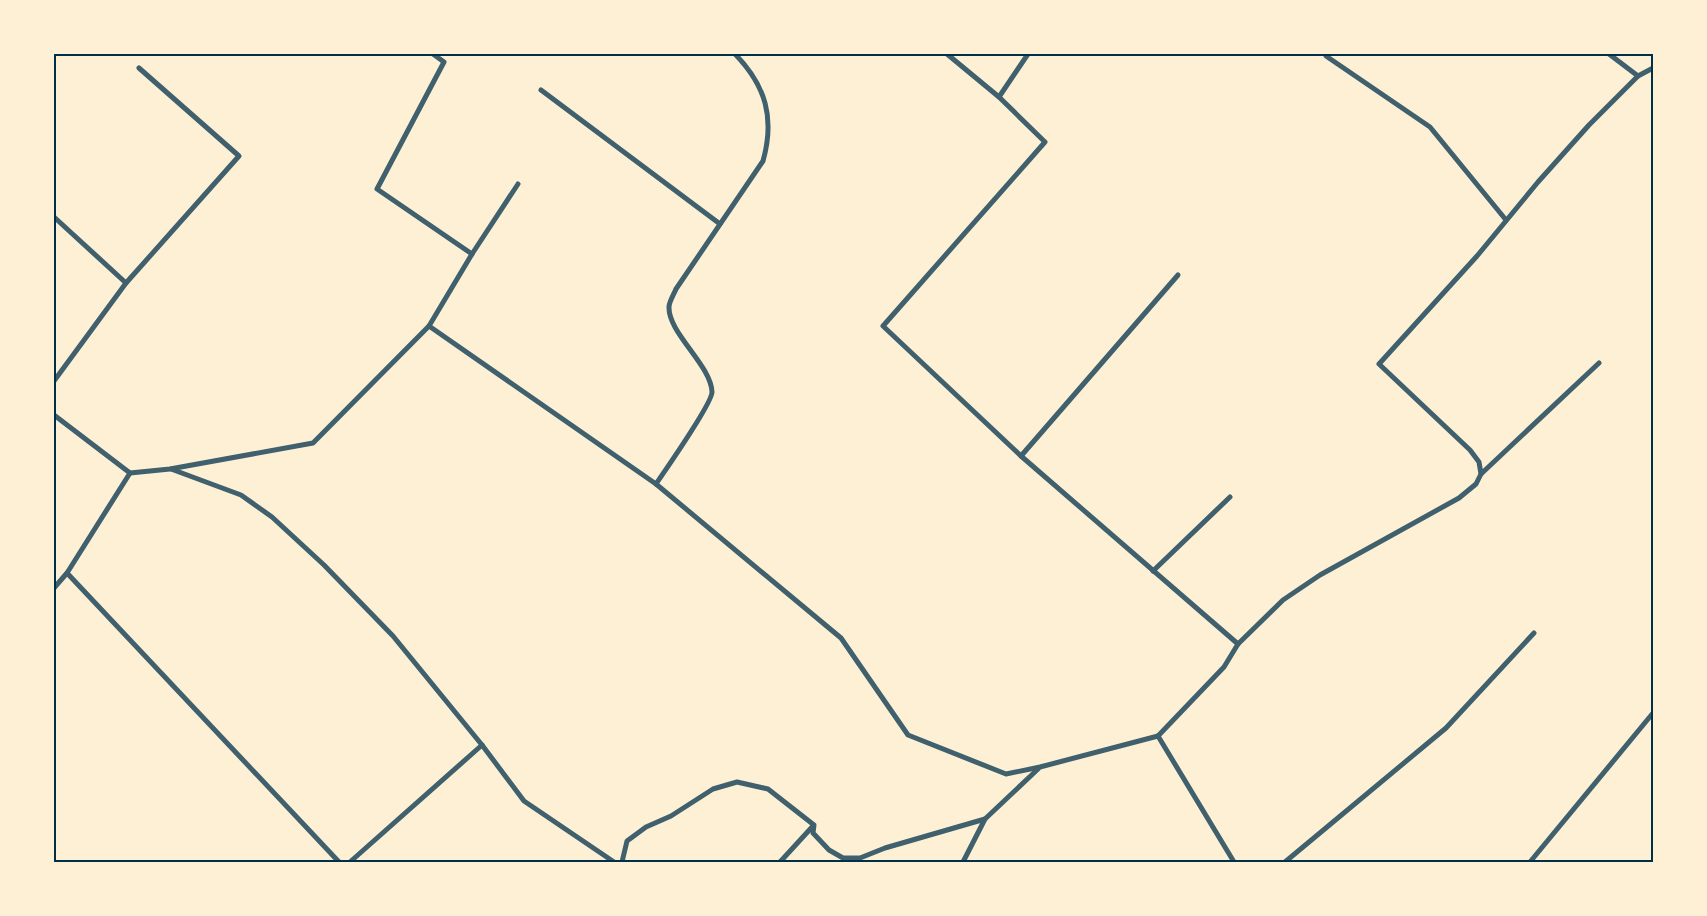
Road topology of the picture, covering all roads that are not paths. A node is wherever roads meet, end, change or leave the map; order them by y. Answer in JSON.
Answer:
{"nodes":[{"id":1,"x":433,"y":54,"type":"edge"},
{"id":2,"x":735,"y":54,"type":"edge"},
{"id":3,"x":947,"y":54,"type":"edge"},
{"id":4,"x":1028,"y":54,"type":"edge"},
{"id":5,"x":1327,"y":54,"type":"edge"},
{"id":6,"x":1609,"y":54,"type":"edge"},
{"id":7,"x":139,"y":68,"type":"dead end"},
{"id":8,"x":1653,"y":68,"type":"edge"},
{"id":9,"x":1638,"y":76,"type":"junction"},
{"id":10,"x":541,"y":90,"type":"dead end"},
{"id":11,"x":999,"y":96,"type":"junction"},
{"id":12,"x":518,"y":184,"type":"dead end"},
{"id":13,"x":54,"y":217,"type":"edge"},
{"id":14,"x":1506,"y":220,"type":"junction"},
{"id":15,"x":720,"y":224,"type":"junction"},
{"id":16,"x":472,"y":254,"type":"junction"},
{"id":17,"x":1178,"y":276,"type":"dead end"},
{"id":18,"x":126,"y":283,"type":"junction"},
{"id":19,"x":429,"y":326,"type":"junction"},
{"id":20,"x":1599,"y":363,"type":"dead end"},
{"id":21,"x":54,"y":381,"type":"edge"},
{"id":22,"x":54,"y":415,"type":"edge"},
{"id":23,"x":1021,"y":456,"type":"junction"},
{"id":24,"x":170,"y":469,"type":"junction"},
{"id":25,"x":130,"y":473,"type":"junction"},
{"id":26,"x":1481,"y":474,"type":"junction"},
{"id":27,"x":656,"y":484,"type":"junction"},
{"id":28,"x":1230,"y":497,"type":"dead end"},
{"id":29,"x":1153,"y":571,"type":"junction"},
{"id":30,"x":67,"y":573,"type":"junction"},
{"id":31,"x":54,"y":588,"type":"edge"},
{"id":32,"x":1534,"y":633,"type":"dead end"},
{"id":33,"x":1238,"y":644,"type":"junction"},
{"id":34,"x":1653,"y":713,"type":"edge"},
{"id":35,"x":1158,"y":736,"type":"junction"},
{"id":36,"x":482,"y":745,"type":"junction"},
{"id":37,"x":1040,"y":767,"type":"junction"},
{"id":38,"x":985,"y":819,"type":"junction"},
{"id":39,"x":814,"y":825,"type":"junction"},
{"id":40,"x":338,"y":862,"type":"edge"},
{"id":41,"x":350,"y":862,"type":"edge"},
{"id":42,"x":614,"y":862,"type":"edge"},
{"id":43,"x":622,"y":862,"type":"edge"},
{"id":44,"x":780,"y":862,"type":"edge"},
{"id":45,"x":963,"y":862,"type":"edge"},
{"id":46,"x":1234,"y":862,"type":"edge"},
{"id":47,"x":1285,"y":862,"type":"edge"},
{"id":48,"x":1530,"y":862,"type":"edge"}],
"edges":[{"from":1,"to":16,"type":"street"},
{"from":2,"to":15,"type":"street"},
{"from":3,"to":11,"type":"street"},
{"from":4,"to":11,"type":"street"},
{"from":5,"to":14,"type":"street"},
{"from":6,"to":9,"type":"street"},
{"from":7,"to":18,"type":"street"},
{"from":8,"to":9,"type":"street"},
{"from":9,"to":14,"type":"street"},
{"from":10,"to":15,"type":"street"},
{"from":11,"to":23,"type":"street"},
{"from":12,"to":16,"type":"street"},
{"from":13,"to":18,"type":"street"},
{"from":14,"to":26,"type":"street"},
{"from":15,"to":27,"type":"street"},
{"from":16,"to":19,"type":"street"},
{"from":17,"to":23,"type":"street"},
{"from":18,"to":21,"type":"street"},
{"from":19,"to":24,"type":"street"},
{"from":19,"to":27,"type":"street"},
{"from":20,"to":26,"type":"street"},
{"from":22,"to":25,"type":"street"},
{"from":23,"to":29,"type":"street"},
{"from":24,"to":25,"type":"street"},
{"from":24,"to":36,"type":"street"},
{"from":25,"to":30,"type":"street"},
{"from":26,"to":33,"type":"street"},
{"from":27,"to":37,"type":"street"},
{"from":28,"to":29,"type":"street"},
{"from":29,"to":33,"type":"street"},
{"from":30,"to":31,"type":"street"},
{"from":30,"to":40,"type":"street"},
{"from":32,"to":47,"type":"street"},
{"from":33,"to":35,"type":"street"},
{"from":34,"to":48,"type":"street"},
{"from":35,"to":37,"type":"street"},
{"from":35,"to":46,"type":"street"},
{"from":36,"to":41,"type":"street"},
{"from":36,"to":42,"type":"street"},
{"from":37,"to":38,"type":"street"},
{"from":38,"to":39,"type":"street"},
{"from":38,"to":45,"type":"street"},
{"from":39,"to":43,"type":"street"},
{"from":39,"to":44,"type":"street"}]}
